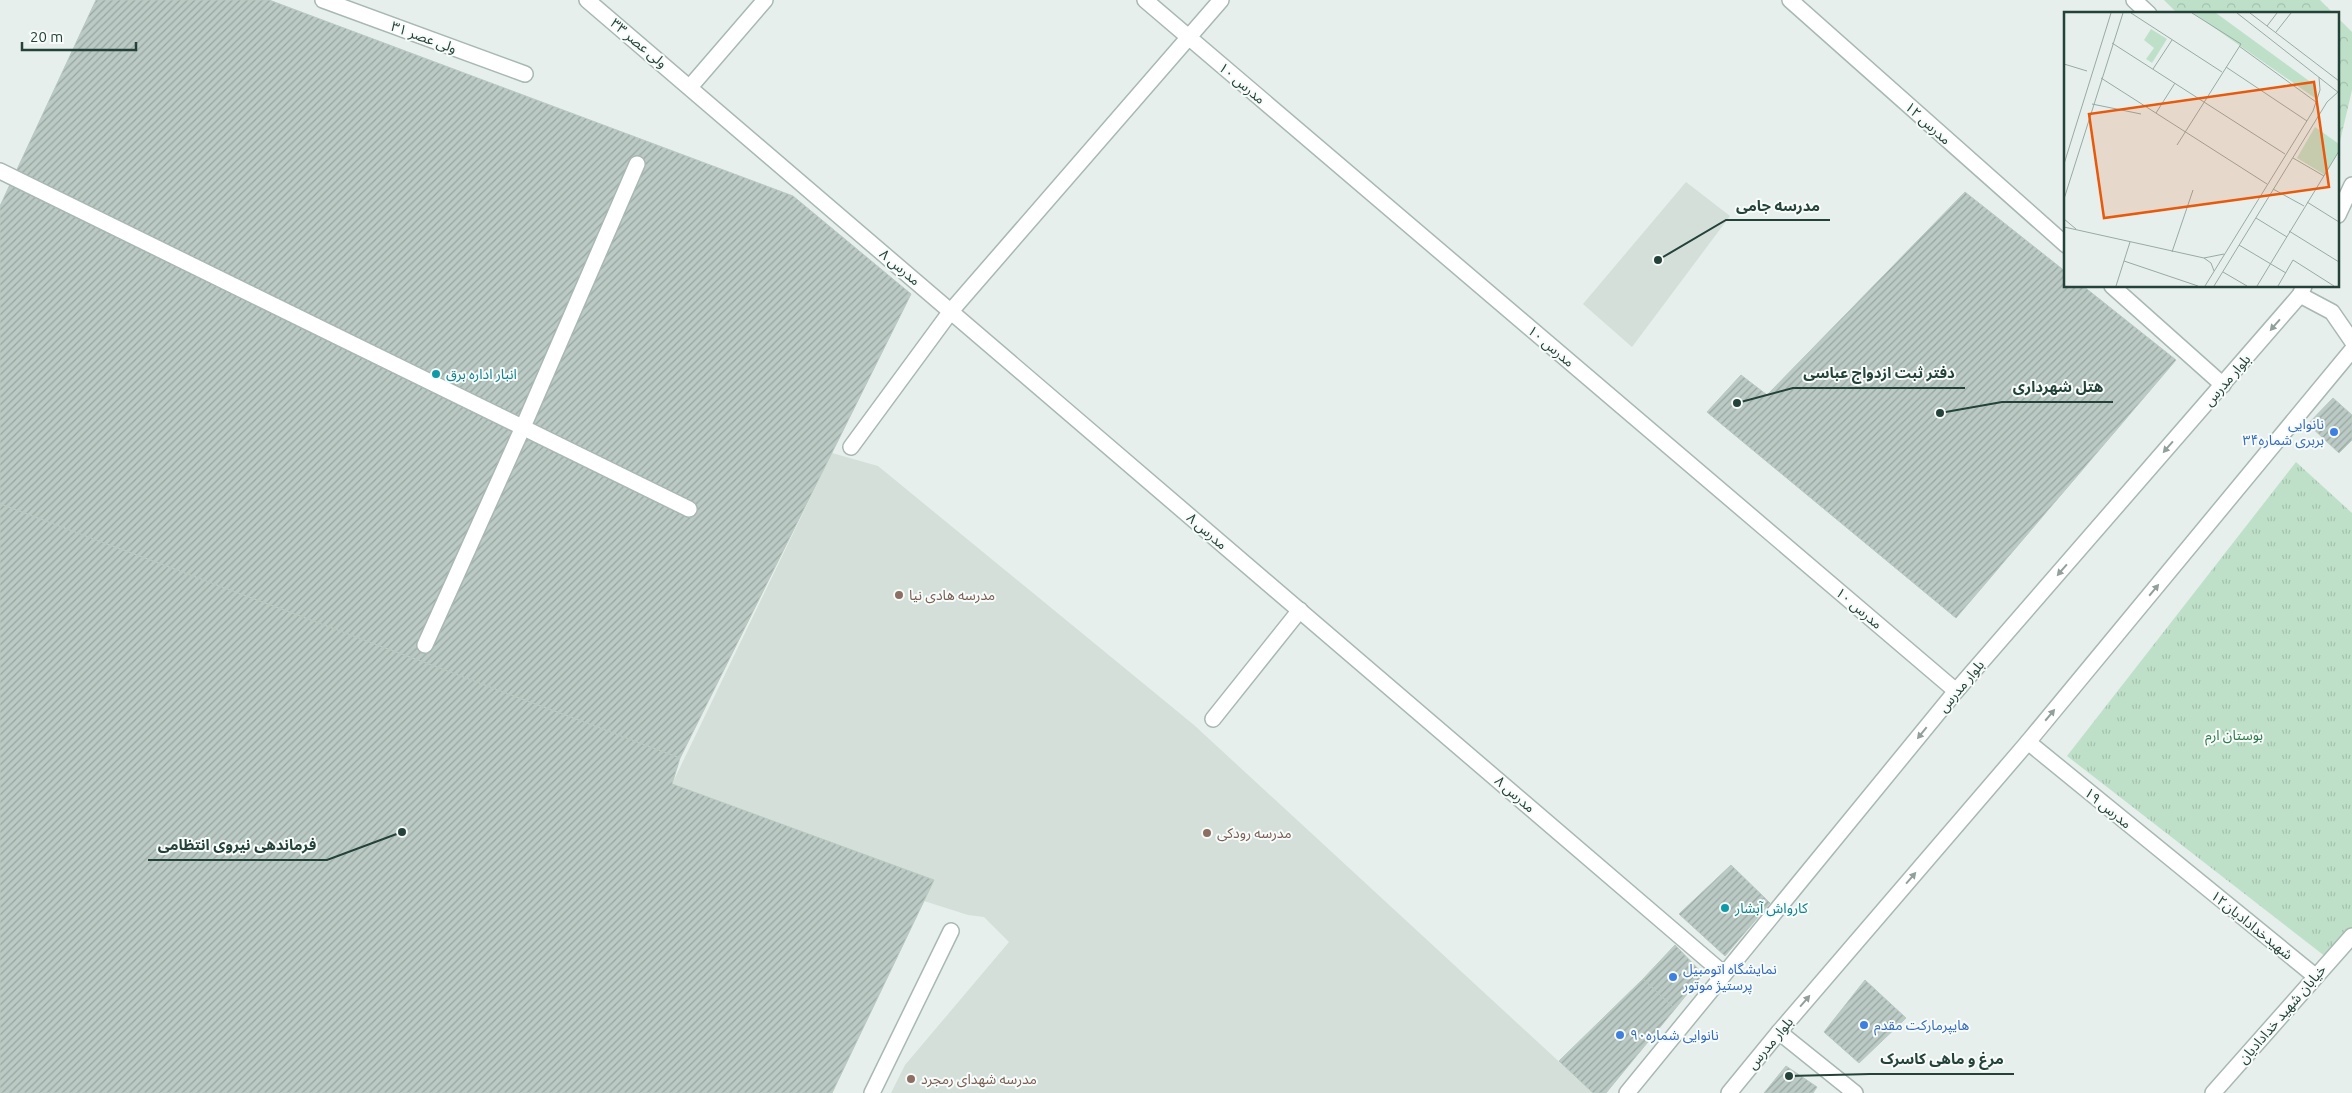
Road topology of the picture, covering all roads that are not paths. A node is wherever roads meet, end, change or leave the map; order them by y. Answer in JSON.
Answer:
{"nodes":[{"id":1,"x":323,"y":0,"type":"edge"},
{"id":2,"x":587,"y":0,"type":"edge"},
{"id":3,"x":765,"y":0,"type":"edge"},
{"id":4,"x":1145,"y":0,"type":"edge"},
{"id":5,"x":1221,"y":0,"type":"edge"},
{"id":6,"x":1790,"y":0,"type":"edge"},
{"id":7,"x":2134,"y":0,"type":"edge"},
{"id":8,"x":2147,"y":12,"type":"edge"},
{"id":9,"x":1189,"y":38,"type":"junction"},
{"id":10,"x":525,"y":74,"type":"dead end"},
{"id":11,"x":690,"y":87,"type":"junction"},
{"id":12,"x":637,"y":164,"type":"dead end"},
{"id":13,"x":0,"y":171,"type":"edge"},
{"id":14,"x":2352,"y":186,"type":"edge"},
{"id":15,"x":2340,"y":204,"type":"edge"},
{"id":16,"x":2064,"y":243,"type":"edge"},
{"id":17,"x":2114,"y":288,"type":"edge"},
{"id":18,"x":2302,"y":291,"type":"edge"},
{"id":19,"x":952,"y":311,"type":"junction"},
{"id":20,"x":2352,"y":341,"type":"edge"},
{"id":21,"x":2352,"y":350,"type":"edge"},
{"id":22,"x":2223,"y":385,"type":"junction"},
{"id":23,"x":523,"y":427,"type":"junction"},
{"id":24,"x":851,"y":447,"type":"dead end"},
{"id":25,"x":689,"y":510,"type":"dead end"},
{"id":26,"x":1300,"y":610,"type":"junction"},
{"id":27,"x":426,"y":646,"type":"dead end"},
{"id":28,"x":1956,"y":691,"type":"junction"},
{"id":29,"x":1213,"y":719,"type":"dead end"},
{"id":30,"x":2028,"y":742,"type":"junction"},
{"id":31,"x":2188,"y":874,"type":"joint"},
{"id":32,"x":952,"y":931,"type":"dead end"},
{"id":33,"x":2352,"y":936,"type":"edge"},
{"id":34,"x":1724,"y":974,"type":"junction"},
{"id":35,"x":2315,"y":976,"type":"junction"},
{"id":36,"x":1779,"y":1032,"type":"junction"},
{"id":37,"x":872,"y":1093,"type":"edge"},
{"id":38,"x":1627,"y":1093,"type":"edge"},
{"id":39,"x":1729,"y":1093,"type":"edge"},
{"id":40,"x":1855,"y":1093,"type":"edge"},
{"id":41,"x":2213,"y":1093,"type":"edge"}],
"edges":[{"from":1,"to":10,"type":"street","name":"ولی عصر ۳۱"},
{"from":2,"to":11,"type":"street","name":"ولی عصر ۳۳"},
{"from":3,"to":11,"type":"street"},
{"from":4,"to":9,"type":"street","name":"مدرس ۱۰"},
{"from":5,"to":9,"type":"street"},
{"from":6,"to":16,"type":"street","name":"مدرس ۱۲"},
{"from":7,"to":8,"type":"street"},
{"from":9,"to":19,"type":"street"},
{"from":9,"to":28,"type":"street","name":"مدرس ۱۰"},
{"from":11,"to":19,"type":"street","name":"مدرس ۸"},
{"from":12,"to":23,"type":"street"},
{"from":13,"to":23,"type":"street"},
{"from":14,"to":15,"type":"street"},
{"from":17,"to":22,"type":"street"},
{"from":18,"to":20,"type":"street"},
{"from":18,"to":22,"type":"street","name":"بلوار مدرس","one_way":true},
{"from":19,"to":24,"type":"street"},
{"from":19,"to":26,"type":"street","name":"مدرس ۸"},
{"from":30,"to":21,"type":"street","name":"بلوار مدرس","one_way":true},
{"from":22,"to":28,"type":"street","name":"بلوار مدرس","one_way":true},
{"from":23,"to":25,"type":"street"},
{"from":23,"to":27,"type":"street"},
{"from":26,"to":29,"type":"street"},
{"from":26,"to":34,"type":"street","name":"مدرس ۸"},
{"from":28,"to":34,"type":"street","name":"بلوار مدرس","one_way":true},
{"from":30,"to":31,"type":"street","name":"مدرس ۱۹"},
{"from":36,"to":30,"type":"street","name":"بلوار مدرس","one_way":true},
{"from":31,"to":35,"type":"street","name":"شهیدخدادادیان۱۲"},
{"from":32,"to":37,"type":"street"},
{"from":33,"to":35,"type":"street","name":"خیابان شهید خدادادیان"},
{"from":34,"to":38,"type":"street","name":"بلوار مدرس"},
{"from":35,"to":41,"type":"street","name":"خیابان شهید خدادادیان"},
{"from":36,"to":39,"type":"street","name":"بلوار مدرس"},
{"from":36,"to":40,"type":"street"}]}
